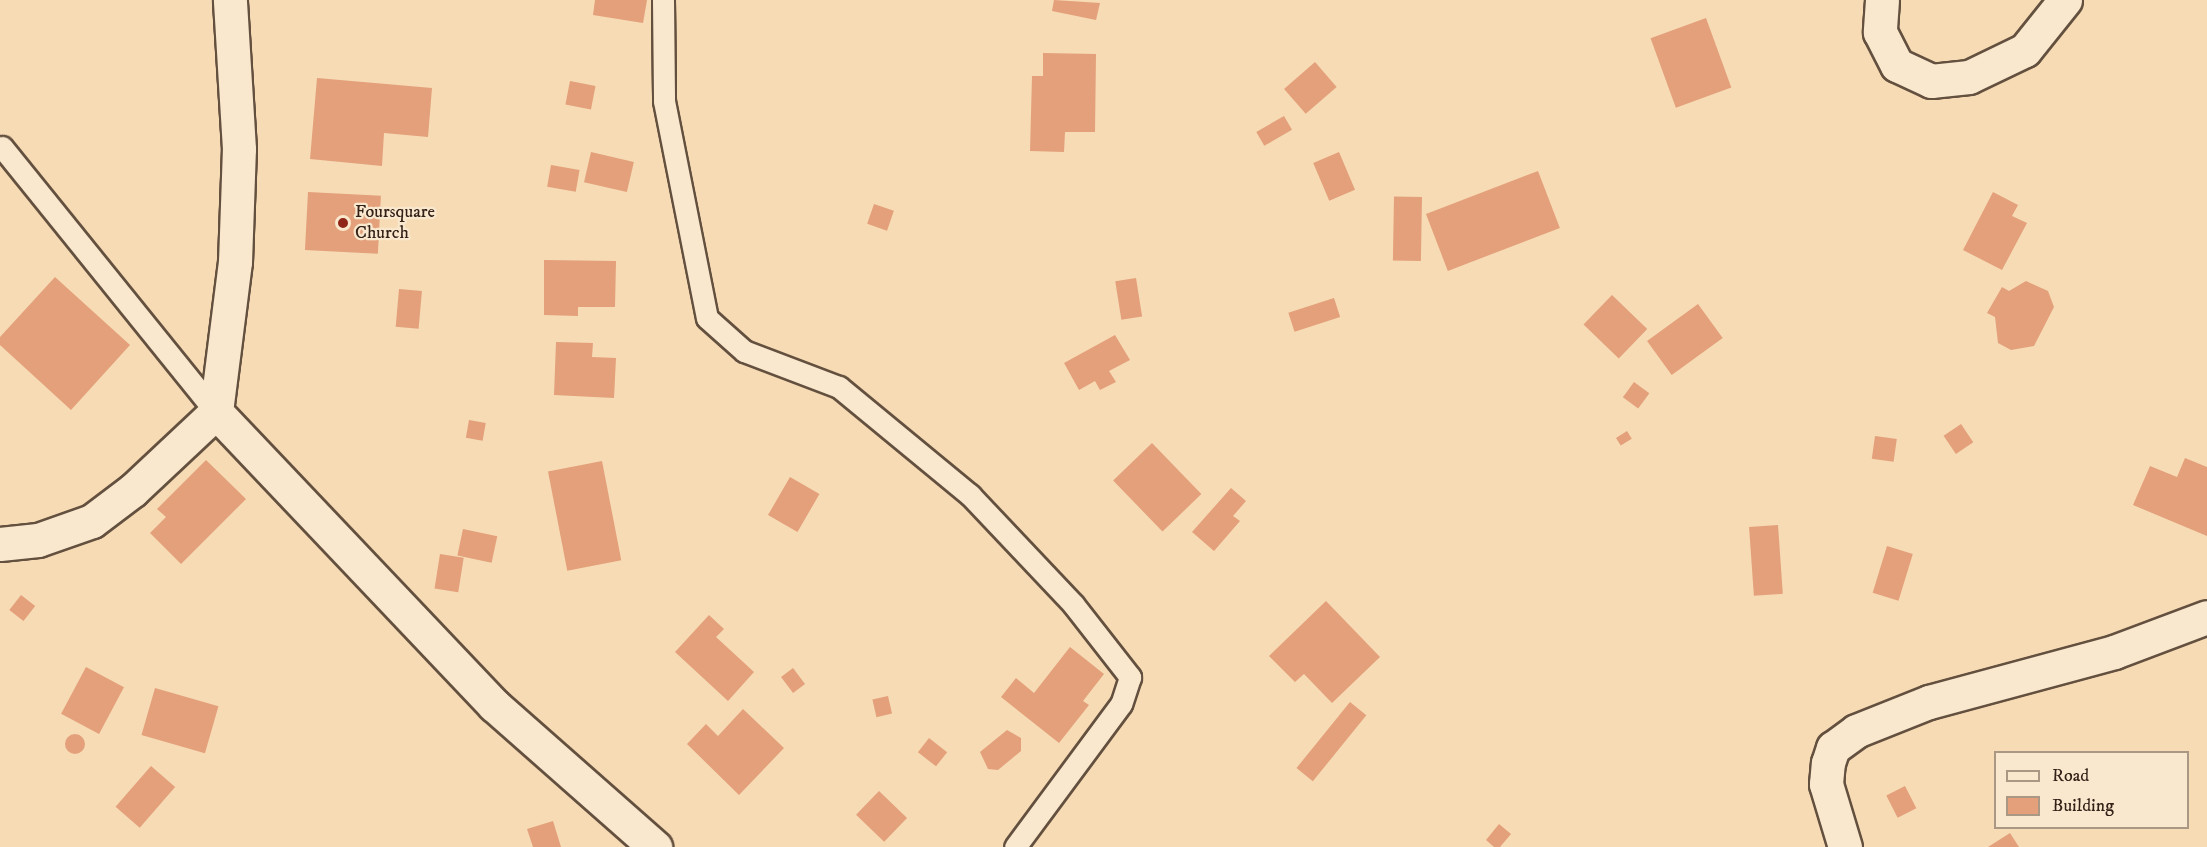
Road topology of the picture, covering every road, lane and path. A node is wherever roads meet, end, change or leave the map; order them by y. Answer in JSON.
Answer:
{"nodes":[{"id":1,"x":230,"y":0,"type":"edge"},
{"id":2,"x":663,"y":0,"type":"edge"},
{"id":3,"x":1882,"y":0,"type":"edge"},
{"id":4,"x":2065,"y":0,"type":"edge"},
{"id":5,"x":2,"y":147,"type":"dead end"},
{"id":6,"x":216,"y":412,"type":"junction"},
{"id":7,"x":0,"y":544,"type":"edge"},
{"id":8,"x":2207,"y":617,"type":"edge"},
{"id":9,"x":654,"y":847,"type":"edge"},
{"id":10,"x":1015,"y":847,"type":"edge"},
{"id":11,"x":1845,"y":847,"type":"edge"}],
"edges":[{"from":1,"to":6,"type":"street"},
{"from":2,"to":10,"type":"lane"},
{"from":3,"to":4,"type":"street"},
{"from":5,"to":6,"type":"lane"},
{"from":6,"to":7,"type":"street"},
{"from":6,"to":9,"type":"street"},
{"from":8,"to":11,"type":"street"}]}
